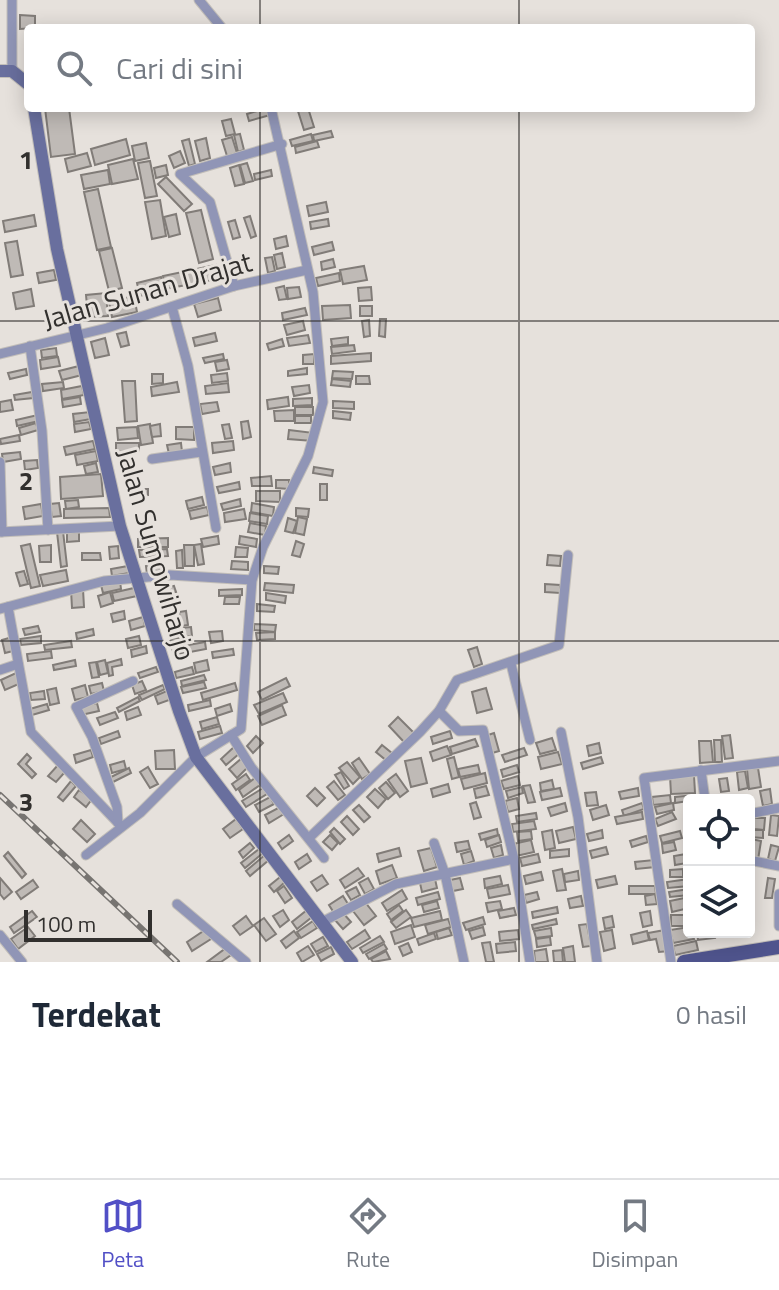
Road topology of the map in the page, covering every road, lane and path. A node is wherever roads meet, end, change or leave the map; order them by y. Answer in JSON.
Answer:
{"nodes":[{"id":1,"x":12,"y":0,"type":"edge"},
{"id":2,"x":199,"y":0,"type":"edge"},
{"id":3,"x":219,"y":24,"type":"edge"},
{"id":4,"x":6,"y":71,"type":"edge"},
{"id":5,"x":24,"y":82,"type":"edge"},
{"id":6,"x":35,"y":112,"type":"edge"},
{"id":7,"x":272,"y":112,"type":"edge"},
{"id":8,"x":282,"y":144,"type":"junction"},
{"id":9,"x":307,"y":270,"type":"junction"},
{"id":10,"x":234,"y":286,"type":"junction"},
{"id":11,"x":172,"y":307,"type":"junction"},
{"id":12,"x":76,"y":336,"type":"junction"},
{"id":13,"x":30,"y":346,"type":"junction"},
{"id":14,"x":0,"y":354,"type":"edge"},
{"id":15,"x":201,"y":452,"type":"junction"},
{"id":16,"x":152,"y":459,"type":"dead end"},
{"id":17,"x":0,"y":462,"type":"edge"},
{"id":18,"x":120,"y":526,"type":"junction"},
{"id":19,"x":216,"y":528,"type":"dead end"},
{"id":20,"x":48,"y":530,"type":"junction"},
{"id":21,"x":1,"y":532,"type":"edge"},
{"id":22,"x":568,"y":555,"type":"dead end"},
{"id":23,"x":137,"y":578,"type":"junction"},
{"id":24,"x":252,"y":580,"type":"junction"},
{"id":25,"x":4,"y":608,"type":"edge"},
{"id":26,"x":18,"y":664,"type":"junction"},
{"id":27,"x":511,"y":664,"type":"junction"},
{"id":28,"x":0,"y":670,"type":"edge"},
{"id":29,"x":133,"y":681,"type":"dead end"},
{"id":30,"x":439,"y":711,"type":"junction"},
{"id":31,"x":561,"y":732,"type":"dead end"},
{"id":32,"x":231,"y":735,"type":"junction"},
{"id":33,"x":530,"y":740,"type":"dead end"},
{"id":34,"x":196,"y":757,"type":"junction"},
{"id":35,"x":779,"y":761,"type":"edge"},
{"id":36,"x":701,"y":770,"type":"junction"},
{"id":37,"x":704,"y":794,"type":"edge"},
{"id":38,"x":779,"y":808,"type":"edge"},
{"id":39,"x":755,"y":813,"type":"edge"},
{"id":40,"x":120,"y":824,"type":"junction"},
{"id":41,"x":309,"y":838,"type":"junction"},
{"id":42,"x":434,"y":843,"type":"dead end"},
{"id":43,"x":86,"y":855,"type":"dead end"},
{"id":44,"x":324,"y":858,"type":"dead end"},
{"id":45,"x":514,"y":859,"type":"junction"},
{"id":46,"x":755,"y":861,"type":"edge"},
{"id":47,"x":779,"y":866,"type":"edge"},
{"id":48,"x":445,"y":874,"type":"junction"},
{"id":49,"x":779,"y":894,"type":"edge"},
{"id":50,"x":177,"y":904,"type":"dead end"},
{"id":51,"x":322,"y":922,"type":"junction"},
{"id":52,"x":779,"y":926,"type":"edge"},
{"id":53,"x":0,"y":935,"type":"edge"},
{"id":54,"x":779,"y":947,"type":"edge"},
{"id":55,"x":751,"y":957,"type":"edge"},
{"id":56,"x":22,"y":962,"type":"edge"},
{"id":57,"x":246,"y":962,"type":"edge"},
{"id":58,"x":352,"y":962,"type":"edge"},
{"id":59,"x":464,"y":962,"type":"edge"},
{"id":60,"x":530,"y":962,"type":"edge"},
{"id":61,"x":597,"y":962,"type":"edge"},
{"id":62,"x":671,"y":962,"type":"edge"},
{"id":63,"x":684,"y":962,"type":"edge"}],
"edges":[{"from":1,"to":4,"type":"street"},
{"from":2,"to":3,"type":"street"},
{"from":4,"to":5,"type":"street"},
{"from":6,"to":12,"type":"street","name":"Jalan Sumowiharjo"},
{"from":7,"to":8,"type":"street"},
{"from":8,"to":9,"type":"street"},
{"from":8,"to":10,"type":"street"},
{"from":9,"to":10,"type":"street","name":"Jalan Sunan Drajat"},
{"from":9,"to":24,"type":"street"},
{"from":10,"to":11,"type":"street","name":"Jalan Sunan Drajat"},
{"from":11,"to":12,"type":"street","name":"Jalan Sunan Drajat"},
{"from":11,"to":15,"type":"street"},
{"from":12,"to":13,"type":"street","name":"Jalan Sunan Drajat"},
{"from":12,"to":18,"type":"street","name":"Jalan Sumowiharjo"},
{"from":13,"to":14,"type":"street","name":"Jalan Sunan Drajat"},
{"from":13,"to":20,"type":"street"},
{"from":15,"to":16,"type":"street"},
{"from":15,"to":19,"type":"street"},
{"from":17,"to":21,"type":"street"},
{"from":18,"to":20,"type":"street"},
{"from":18,"to":23,"type":"street","name":"Jalan Sumowiharjo"},
{"from":20,"to":21,"type":"street"},
{"from":22,"to":27,"type":"street"},
{"from":23,"to":24,"type":"street"},
{"from":23,"to":25,"type":"street"},
{"from":23,"to":34,"type":"street","name":"Jalan Sumowiharjo"},
{"from":24,"to":32,"type":"street"},
{"from":25,"to":26,"type":"street"},
{"from":26,"to":28,"type":"street"},
{"from":26,"to":40,"type":"street"},
{"from":27,"to":30,"type":"street"},
{"from":27,"to":33,"type":"street"},
{"from":29,"to":40,"type":"street"},
{"from":30,"to":41,"type":"street"},
{"from":30,"to":45,"type":"street"},
{"from":31,"to":61,"type":"street"},
{"from":32,"to":34,"type":"street"},
{"from":32,"to":41,"type":"street"},
{"from":34,"to":40,"type":"street"},
{"from":34,"to":51,"type":"street","name":"Jalan Sumowiharjo"},
{"from":35,"to":36,"type":"street"},
{"from":36,"to":37,"type":"street"},
{"from":36,"to":62,"type":"street"},
{"from":38,"to":39,"type":"street"},
{"from":40,"to":43,"type":"street"},
{"from":41,"to":44,"type":"street"},
{"from":42,"to":48,"type":"street"},
{"from":45,"to":48,"type":"street"},
{"from":45,"to":60,"type":"street"},
{"from":46,"to":47,"type":"street"},
{"from":48,"to":51,"type":"street"},
{"from":48,"to":59,"type":"street"},
{"from":49,"to":52,"type":"street"},
{"from":50,"to":57,"type":"street"},
{"from":51,"to":58,"type":"street","name":"Jalan Sumowiharjo"},
{"from":53,"to":56,"type":"street"},
{"from":54,"to":55,"type":"main road"},
{"from":55,"to":63,"type":"main road"}]}
